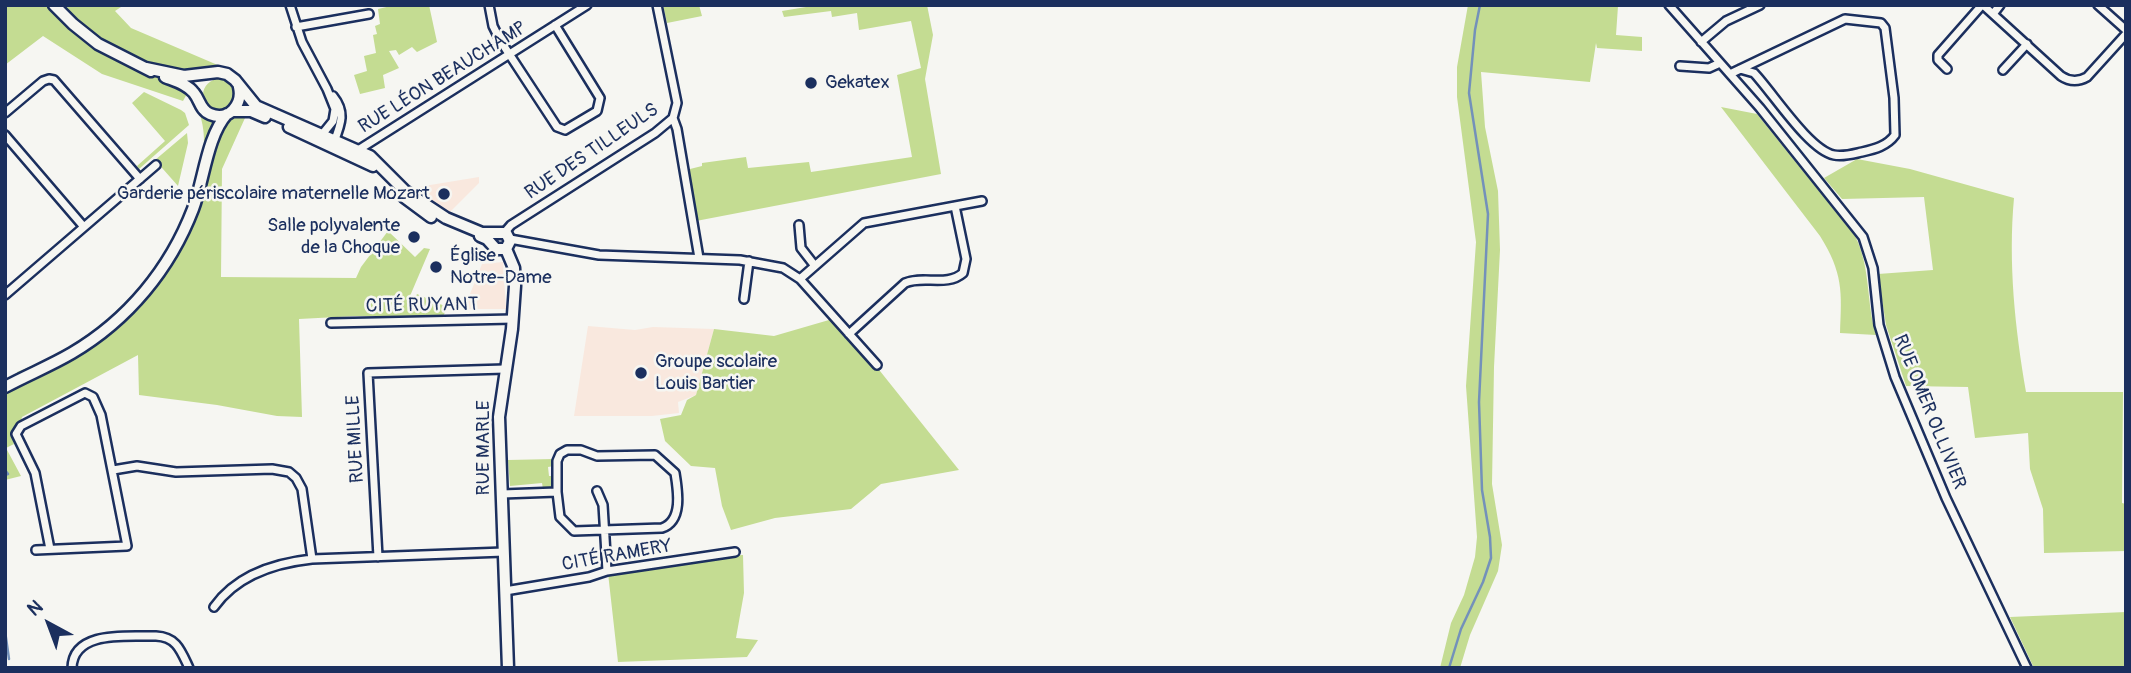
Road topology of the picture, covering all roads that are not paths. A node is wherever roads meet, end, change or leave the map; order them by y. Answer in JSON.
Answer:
{"nodes":[{"id":1,"x":54,"y":5,"type":"edge"},
{"id":2,"x":290,"y":5,"type":"edge"},
{"id":3,"x":489,"y":5,"type":"edge"},
{"id":4,"x":587,"y":5,"type":"edge"},
{"id":5,"x":657,"y":5,"type":"edge"},
{"id":6,"x":1669,"y":5,"type":"edge"},
{"id":7,"x":1759,"y":5,"type":"edge"},
{"id":8,"x":1983,"y":5,"type":"edge"},
{"id":9,"x":2000,"y":5,"type":"edge"},
{"id":10,"x":2098,"y":5,"type":"edge"},
{"id":11,"x":369,"y":14,"type":"dead end"},
{"id":12,"x":1993,"y":14,"type":"junction"},
{"id":13,"x":555,"y":25,"type":"junction"},
{"id":14,"x":296,"y":27,"type":"junction"},
{"id":15,"x":2126,"y":32,"type":"edge"},
{"id":16,"x":1701,"y":41,"type":"junction"},
{"id":17,"x":2026,"y":44,"type":"junction"},
{"id":18,"x":510,"y":54,"type":"junction"},
{"id":19,"x":1720,"y":62,"type":"junction"},
{"id":20,"x":1680,"y":66,"type":"dead end"},
{"id":21,"x":146,"y":68,"type":"junction"},
{"id":22,"x":1740,"y":69,"type":"junction"},
{"id":23,"x":1947,"y":69,"type":"dead end"},
{"id":24,"x":2003,"y":70,"type":"dead end"},
{"id":25,"x":210,"y":74,"type":"junction"},
{"id":26,"x":1730,"y":74,"type":"junction"},
{"id":27,"x":239,"y":85,"type":"junction"},
{"id":28,"x":327,"y":89,"type":"junction"},
{"id":29,"x":199,"y":103,"type":"junction"},
{"id":30,"x":5,"y":113,"type":"edge"},
{"id":31,"x":230,"y":113,"type":"junction"},
{"id":32,"x":673,"y":118,"type":"junction"},
{"id":33,"x":5,"y":135,"type":"edge"},
{"id":34,"x":320,"y":137,"type":"junction"},
{"id":35,"x":333,"y":143,"type":"junction"},
{"id":36,"x":355,"y":152,"type":"junction"},
{"id":37,"x":209,"y":154,"type":"junction"},
{"id":38,"x":156,"y":165,"type":"dead end"},
{"id":39,"x":140,"y":179,"type":"junction"},
{"id":40,"x":982,"y":201,"type":"dead end"},
{"id":41,"x":955,"y":206,"type":"junction"},
{"id":42,"x":799,"y":225,"type":"dead end"},
{"id":43,"x":84,"y":227,"type":"junction"},
{"id":44,"x":504,"y":238,"type":"junction"},
{"id":45,"x":699,"y":258,"type":"junction"},
{"id":46,"x":749,"y":261,"type":"junction"},
{"id":47,"x":815,"y":265,"type":"junction"},
{"id":48,"x":800,"y":279,"type":"junction"},
{"id":49,"x":5,"y":295,"type":"edge"},
{"id":50,"x":744,"y":299,"type":"dead end"},
{"id":51,"x":513,"y":319,"type":"junction"},
{"id":52,"x":331,"y":323,"type":"dead end"},
{"id":53,"x":849,"y":334,"type":"junction"},
{"id":54,"x":877,"y":365,"type":"dead end"},
{"id":55,"x":505,"y":369,"type":"junction"},
{"id":56,"x":25,"y":376,"type":"junction"},
{"id":57,"x":5,"y":382,"type":"edge"},
{"id":58,"x":5,"y":387,"type":"edge"},
{"id":59,"x":113,"y":470,"type":"junction"},
{"id":60,"x":597,"y":491,"type":"dead end"},
{"id":61,"x":557,"y":492,"type":"junction"},
{"id":62,"x":502,"y":494,"type":"junction"},
{"id":63,"x":605,"y":530,"type":"junction"},
{"id":64,"x":50,"y":549,"type":"junction"},
{"id":65,"x":36,"y":550,"type":"dead end"},
{"id":66,"x":504,"y":552,"type":"junction"},
{"id":67,"x":735,"y":552,"type":"dead end"},
{"id":68,"x":378,"y":557,"type":"junction"},
{"id":69,"x":312,"y":559,"type":"junction"},
{"id":70,"x":607,"y":571,"type":"junction"},
{"id":71,"x":505,"y":592,"type":"junction"},
{"id":72,"x":214,"y":607,"type":"dead end"},
{"id":73,"x":72,"y":668,"type":"edge"},
{"id":74,"x":189,"y":668,"type":"edge"},
{"id":75,"x":510,"y":668,"type":"edge"},
{"id":76,"x":2027,"y":668,"type":"edge"}],
"edges":[{"from":1,"to":21,"type":"main road"},
{"from":2,"to":14,"type":"street"},
{"from":3,"to":18,"type":"street"},
{"from":4,"to":13,"type":"street","name":"RUE LÉON BEAUCHAMP"},
{"from":5,"to":32,"type":"street","name":"RUE DES TILLEULS"},
{"from":6,"to":16,"type":"street","name":"RUE OMER OLLIVIER"},
{"from":7,"to":16,"type":"street"},
{"from":8,"to":12,"type":"street"},
{"from":8,"to":23,"type":"street"},
{"from":9,"to":12,"type":"street"},
{"from":10,"to":15,"type":"street"},
{"from":11,"to":14,"type":"street"},
{"from":12,"to":17,"type":"street"},
{"from":13,"to":18,"type":"street","name":"RUE LÉON BEAUCHAMP"},
{"from":13,"to":18,"type":"street"},
{"from":14,"to":28,"type":"street"},
{"from":15,"to":17,"type":"street"},
{"from":16,"to":19,"type":"street","name":"RUE OMER OLLIVIER"},
{"from":17,"to":24,"type":"street"},
{"from":18,"to":36,"type":"street","name":"RUE LÉON BEAUCHAMP"},
{"from":19,"to":20,"type":"street"},
{"from":19,"to":26,"type":"street","name":"RUE OMER OLLIVIER"},
{"from":21,"to":25,"type":"main road"},
{"from":21,"to":29,"type":"main road"},
{"from":22,"to":22,"type":"street"},
{"from":22,"to":26,"type":"street"},
{"from":25,"to":27,"type":"main road"},
{"from":25,"to":29,"type":"main road"},
{"from":26,"to":76,"type":"street","name":"RUE OMER OLLIVIER"},
{"from":27,"to":31,"type":"main road"},
{"from":27,"to":34,"type":"main road"},
{"from":28,"to":34,"type":"street"},
{"from":28,"to":35,"type":"street"},
{"from":29,"to":31,"type":"main road"},
{"from":29,"to":37,"type":"main road"},
{"from":30,"to":39,"type":"street"},
{"from":31,"to":34,"type":"main road"},
{"from":31,"to":37,"type":"main road"},
{"from":32,"to":44,"type":"street","name":"RUE DES TILLEULS"},
{"from":32,"to":45,"type":"street"},
{"from":33,"to":43,"type":"street"},
{"from":34,"to":35,"type":"main road"},
{"from":35,"to":36,"type":"main road"},
{"from":36,"to":44,"type":"main road"},
{"from":36,"to":44,"type":"main road"},
{"from":37,"to":56,"type":"main road"},
{"from":38,"to":39,"type":"street"},
{"from":39,"to":43,"type":"street"},
{"from":40,"to":41,"type":"street"},
{"from":41,"to":47,"type":"street"},
{"from":41,"to":53,"type":"street"},
{"from":42,"to":47,"type":"street"},
{"from":43,"to":49,"type":"street"},
{"from":44,"to":45,"type":"street"},
{"from":44,"to":51,"type":"main road","name":"RUE MARLE"},
{"from":45,"to":46,"type":"street"},
{"from":46,"to":48,"type":"street"},
{"from":46,"to":50,"type":"street"},
{"from":47,"to":48,"type":"street"},
{"from":48,"to":53,"type":"street"},
{"from":51,"to":52,"type":"street","name":"CITÉ RUYANT"},
{"from":51,"to":55,"type":"main road","name":"RUE MARLE"},
{"from":53,"to":54,"type":"street"},
{"from":55,"to":62,"type":"main road","name":"RUE MARLE"},
{"from":55,"to":68,"type":"street","name":"RUE MILLE"},
{"from":56,"to":57,"type":"main road"},
{"from":56,"to":58,"type":"main road"},
{"from":59,"to":64,"type":"street"},
{"from":59,"to":64,"type":"street"},
{"from":59,"to":69,"type":"street"},
{"from":60,"to":63,"type":"street"},
{"from":61,"to":62,"type":"street"},
{"from":61,"to":63,"type":"street"},
{"from":61,"to":63,"type":"street"},
{"from":62,"to":66,"type":"main road","name":"RUE MARLE"},
{"from":63,"to":70,"type":"street"},
{"from":64,"to":65,"type":"street"},
{"from":66,"to":68,"type":"street"},
{"from":66,"to":71,"type":"main road","name":"RUE MARLE"},
{"from":67,"to":70,"type":"street","name":"CITÉ RAMERY"},
{"from":68,"to":69,"type":"street"},
{"from":69,"to":72,"type":"street"},
{"from":70,"to":71,"type":"street","name":"CITÉ RAMERY"},
{"from":71,"to":75,"type":"main road","name":"RUE MARLE"},
{"from":73,"to":74,"type":"street"}]}
